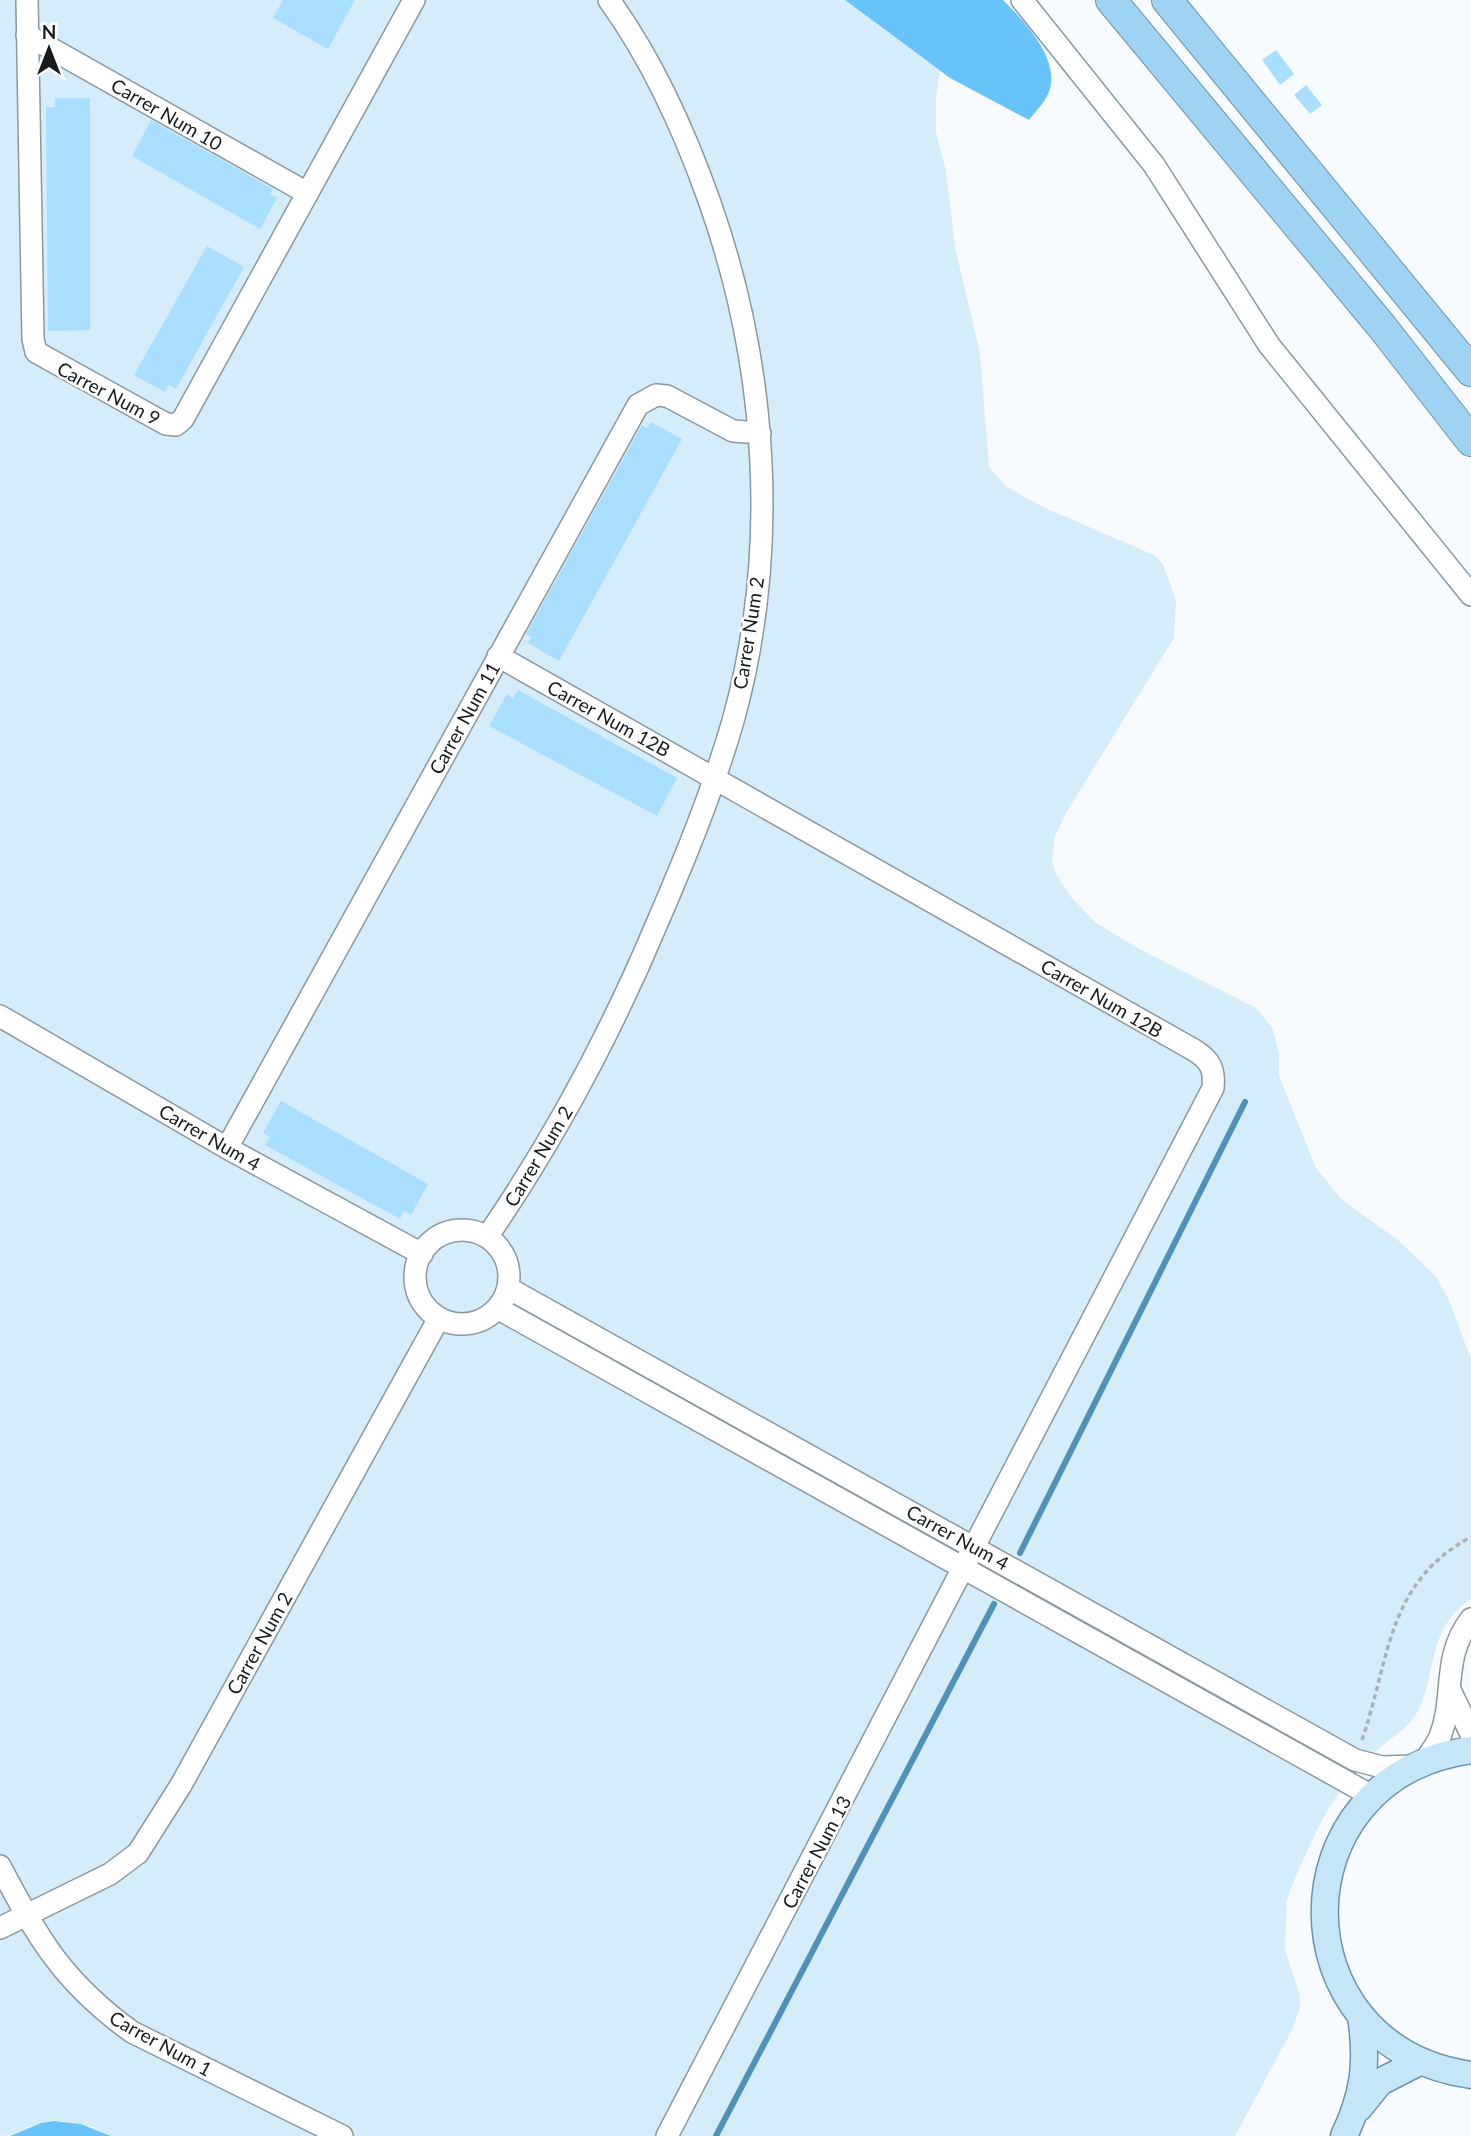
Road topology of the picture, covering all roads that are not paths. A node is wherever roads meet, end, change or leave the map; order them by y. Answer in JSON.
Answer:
{"nodes":[{"id":1,"x":27,"y":0,"type":"edge"},
{"id":2,"x":414,"y":0,"type":"edge"},
{"id":3,"x":609,"y":0,"type":"edge"},
{"id":4,"x":1022,"y":0,"type":"edge"},
{"id":5,"x":1111,"y":0,"type":"edge"},
{"id":6,"x":1167,"y":0,"type":"edge"},
{"id":7,"x":27,"y":35,"type":"junction"},
{"id":8,"x":307,"y":193,"type":"junction"},
{"id":9,"x":1471,"y":371,"type":"edge"},
{"id":10,"x":760,"y":433,"type":"junction"},
{"id":11,"x":1471,"y":441,"type":"edge"},
{"id":12,"x":1471,"y":595,"type":"edge"},
{"id":13,"x":498,"y":656,"type":"junction"},
{"id":14,"x":715,"y":778,"type":"junction"},
{"id":15,"x":0,"y":1016,"type":"edge"},
{"id":16,"x":227,"y":1148,"type":"junction"},
{"id":17,"x":486,"y":1237,"type":"junction"},
{"id":18,"x":422,"y":1254,"type":"junction"},
{"id":19,"x":508,"y":1288,"type":"junction"},
{"id":20,"x":497,"y":1308,"type":"junction"},
{"id":21,"x":439,"y":1318,"type":"junction"},
{"id":22,"x":976,"y":1547,"type":"junction"},
{"id":23,"x":964,"y":1569,"type":"junction"},
{"id":24,"x":1471,"y":1619,"type":"edge"},
{"id":25,"x":1448,"y":1685,"type":"junction"},
{"id":26,"x":1471,"y":1734,"type":"edge"},
{"id":27,"x":1471,"y":1749,"type":"edge"},
{"id":28,"x":1420,"y":1764,"type":"junction"},
{"id":29,"x":1372,"y":1796,"type":"junction"},
{"id":30,"x":0,"y":1867,"type":"edge"},
{"id":31,"x":26,"y":1916,"type":"junction"},
{"id":32,"x":0,"y":1928,"type":"edge"},
{"id":33,"x":1361,"y":2017,"type":"junction"},
{"id":34,"x":1419,"y":2062,"type":"junction"},
{"id":35,"x":1471,"y":2076,"type":"edge"},
{"id":36,"x":1356,"y":2112,"type":"junction"},
{"id":37,"x":342,"y":2136,"type":"edge"},
{"id":38,"x":667,"y":2136,"type":"edge"},
{"id":39,"x":1344,"y":2136,"type":"edge"}],
"edges":[{"from":1,"to":7,"type":"street","name":"Carrer Num 9"},
{"from":2,"to":8,"type":"street","name":"Carrer Num 9"},
{"from":3,"to":10,"type":"street","name":"Carrer Num 2"},
{"from":4,"to":12,"type":"street"},
{"from":5,"to":11,"type":"highway"},
{"from":6,"to":9,"type":"highway"},
{"from":7,"to":8,"type":"street","name":"Carrer Num 10"},
{"from":7,"to":8,"type":"street","name":"Carrer Num 9"},
{"from":10,"to":13,"type":"street","name":"Carrer Num 11"},
{"from":10,"to":14,"type":"street","name":"Carrer Num 2"},
{"from":13,"to":14,"type":"street","name":"Carrer Num 12B"},
{"from":13,"to":16,"type":"street","name":"Carrer Num 11"},
{"from":14,"to":17,"type":"street","name":"Carrer Num 2"},
{"from":14,"to":22,"type":"street","name":"Carrer Num 12B"},
{"from":15,"to":16,"type":"street","name":"Carrer Num 4"},
{"from":16,"to":18,"type":"street","name":"Carrer Num 4"},
{"from":17,"to":18,"type":"street"},
{"from":17,"to":19,"type":"street"},
{"from":18,"to":21,"type":"street"},
{"from":19,"to":20,"type":"street"},
{"from":19,"to":22,"type":"street","name":"Carrer Num 4"},
{"from":20,"to":21,"type":"street"},
{"from":20,"to":23,"type":"street","name":"Carrer Num 4"},
{"from":21,"to":31,"type":"street","name":"Carrer Num 2"},
{"from":22,"to":23,"type":"street","name":"Carrer Num 12B"},
{"from":22,"to":28,"type":"street","name":"Carrer Num 4"},
{"from":23,"to":29,"type":"street","name":"Carrer Num 4"},
{"from":23,"to":38,"type":"street","name":"Carrer Num 13"},
{"from":24,"to":25,"type":"street"},
{"from":25,"to":26,"type":"street"},
{"from":25,"to":28,"type":"street"},
{"from":27,"to":28,"type":"main road"},
{"from":28,"to":29,"type":"main road"},
{"from":29,"to":33,"type":"main road"},
{"from":30,"to":31,"type":"street","name":"Carrer Num 1"},
{"from":31,"to":32,"type":"street","name":"Carrer Num 2"},
{"from":31,"to":37,"type":"street","name":"Carrer Num 1"},
{"from":33,"to":34,"type":"main road"},
{"from":33,"to":36,"type":"main road"},
{"from":34,"to":35,"type":"main road"},
{"from":34,"to":36,"type":"main road"},
{"from":36,"to":39,"type":"main road"}]}
